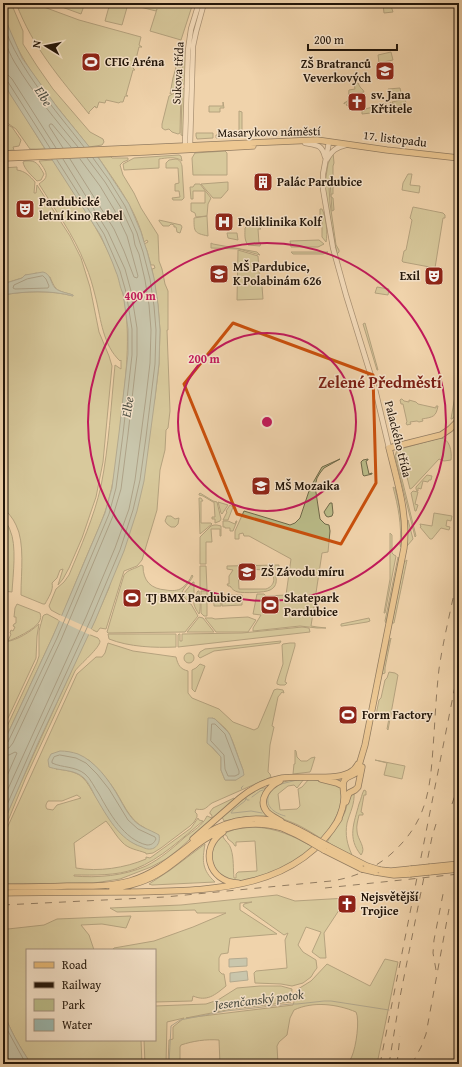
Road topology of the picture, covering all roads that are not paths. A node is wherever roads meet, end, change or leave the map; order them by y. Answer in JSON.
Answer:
{"nodes":[{"id":1,"x":198,"y":3,"type":"edge"},
{"id":2,"x":204,"y":3,"type":"edge"},
{"id":3,"x":329,"y":142,"type":"junction"},
{"id":4,"x":305,"y":143,"type":"junction"},
{"id":5,"x":348,"y":144,"type":"junction"},
{"id":6,"x":188,"y":147,"type":"junction"},
{"id":7,"x":3,"y":154,"type":"edge"},
{"id":8,"x":24,"y":155,"type":"junction"},
{"id":9,"x":3,"y":158,"type":"edge"},
{"id":10,"x":459,"y":158,"type":"edge"},
{"id":11,"x":325,"y":165,"type":"junction"},
{"id":12,"x":459,"y":420,"type":"edge"},
{"id":13,"x":389,"y":448,"type":"junction"},
{"id":14,"x":365,"y":745,"type":"junction"},
{"id":15,"x":362,"y":752,"type":"junction"},
{"id":16,"x":350,"y":776,"type":"junction"},
{"id":17,"x":301,"y":777,"type":"junction"},
{"id":18,"x":313,"y":777,"type":"junction"},
{"id":19,"x":324,"y":777,"type":"junction"},
{"id":20,"x":359,"y":784,"type":"junction"},
{"id":21,"x":260,"y":786,"type":"junction"},
{"id":22,"x":343,"y":786,"type":"junction"},
{"id":23,"x":270,"y":788,"type":"junction"},
{"id":24,"x":351,"y":792,"type":"junction"},
{"id":25,"x":337,"y":822,"type":"junction"},
{"id":26,"x":245,"y":825,"type":"junction"},
{"id":27,"x":290,"y":826,"type":"junction"},
{"id":28,"x":314,"y":841,"type":"junction"},
{"id":29,"x":181,"y":852,"type":"junction"},
{"id":30,"x":459,"y":864,"type":"edge"},
{"id":31,"x":430,"y":869,"type":"junction"},
{"id":32,"x":459,"y":869,"type":"edge"},
{"id":33,"x":256,"y":880,"type":"junction"},
{"id":34,"x":4,"y":890,"type":"edge"},
{"id":35,"x":84,"y":892,"type":"junction"}],
"edges":[{"from":1,"to":6,"type":"street","name":"Sukova třída"},
{"from":2,"to":6,"type":"street","name":"Sukova třída"},
{"from":3,"to":4,"type":"main road","name":"Masarykovo náměstí"},
{"from":3,"to":5,"type":"main road","name":"17. listopadu"},
{"from":3,"to":6,"type":"main road","name":"Masarykovo náměstí"},
{"from":3,"to":11,"type":"street","name":"Palackého třída"},
{"from":4,"to":6,"type":"main road","name":"Masarykovo náměstí"},
{"from":4,"to":11,"type":"street"},
{"from":5,"to":10,"type":"main road","name":"17. listopadu"},
{"from":5,"to":11,"type":"street"},
{"from":6,"to":8,"type":"main road"},
{"from":7,"to":8,"type":"main road"},
{"from":8,"to":9,"type":"main road"},
{"from":11,"to":13,"type":"street","name":"Palackého třída"},
{"from":12,"to":13,"type":"main road"},
{"from":13,"to":14,"type":"main road","name":"Palackého třída"},
{"from":14,"to":15,"type":"main road","name":"Palackého třída"},
{"from":14,"to":20,"type":"main road","name":"Palackého třída"},
{"from":15,"to":16,"type":"main road","name":"Palackého třída"},
{"from":15,"to":19,"type":"main road"},
{"from":16,"to":19,"type":"main road"},
{"from":16,"to":20,"type":"main road"},
{"from":16,"to":22,"type":"main road"},
{"from":17,"to":18,"type":"main road"},
{"from":17,"to":21,"type":"main road"},
{"from":17,"to":23,"type":"main road"},
{"from":18,"to":19,"type":"main road"},
{"from":18,"to":22,"type":"main road"},
{"from":20,"to":24,"type":"main road"},
{"from":21,"to":23,"type":"main road"},
{"from":21,"to":29,"type":"main road"},
{"from":22,"to":24,"type":"main road"},
{"from":22,"to":25,"type":"main road"},
{"from":23,"to":27,"type":"main road"},
{"from":24,"to":25,"type":"main road"},
{"from":25,"to":33,"type":"main road"},
{"from":26,"to":28,"type":"main road"},
{"from":26,"to":33,"type":"main road"},
{"from":26,"to":35,"type":"main road"},
{"from":27,"to":28,"type":"main road"},
{"from":27,"to":29,"type":"main road"},
{"from":28,"to":31,"type":"main road","bridge":true},
{"from":29,"to":34,"type":"main road"},
{"from":30,"to":31,"type":"main road"},
{"from":31,"to":32,"type":"main road"},
{"from":33,"to":35,"type":"main road"},
{"from":34,"to":35,"type":"main road"}]}
